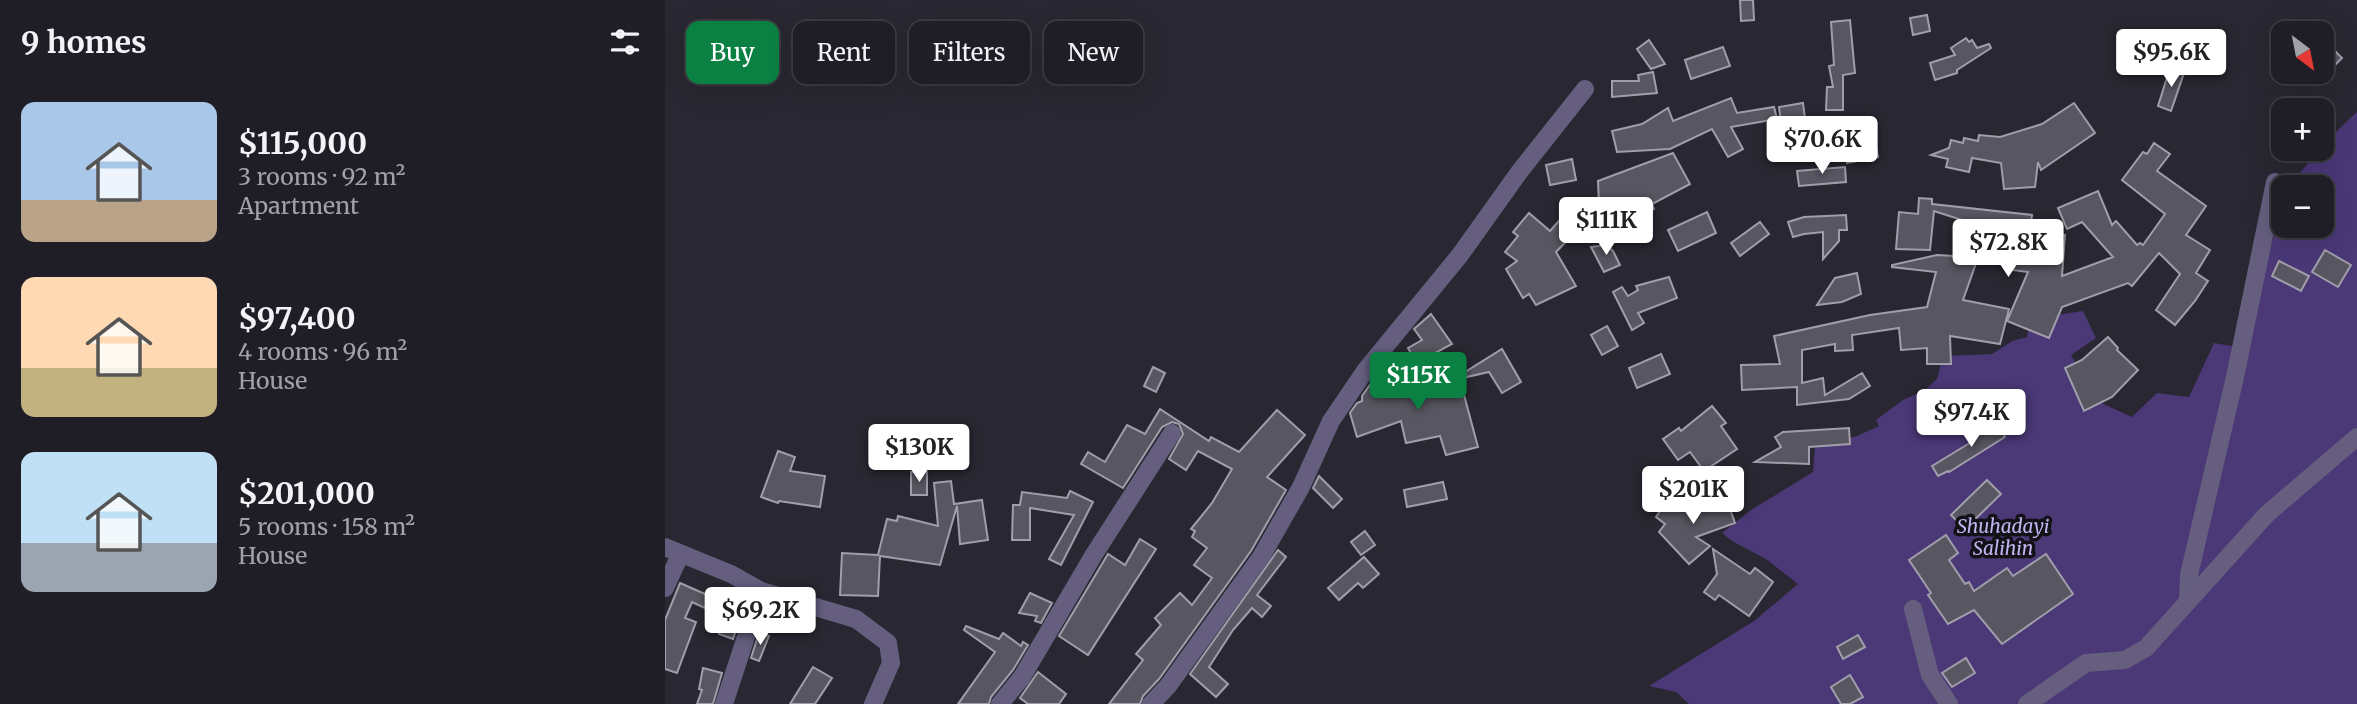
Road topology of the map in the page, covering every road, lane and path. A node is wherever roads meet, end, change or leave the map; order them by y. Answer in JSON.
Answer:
{"nodes":[{"id":1,"x":1585,"y":89,"type":"dead end"},
{"id":2,"x":2271,"y":201,"type":"edge"},
{"id":3,"x":1172,"y":433,"type":"dead end"},
{"id":4,"x":2357,"y":437,"type":"edge"},
{"id":5,"x":673,"y":551,"type":"edge"},
{"id":6,"x":665,"y":587,"type":"edge"},
{"id":7,"x":761,"y":591,"type":"junction"},
{"id":8,"x":2188,"y":601,"type":"junction"},
{"id":9,"x":1913,"y":609,"type":"dead end"},
{"id":10,"x":724,"y":704,"type":"edge"},
{"id":11,"x":873,"y":704,"type":"edge"},
{"id":12,"x":1000,"y":704,"type":"edge"},
{"id":13,"x":1151,"y":704,"type":"edge"},
{"id":14,"x":1949,"y":704,"type":"edge"},
{"id":15,"x":2027,"y":704,"type":"edge"}],
"edges":[{"from":1,"to":13,"type":"street"},
{"from":2,"to":8,"type":"street"},
{"from":3,"to":12,"type":"street"},
{"from":4,"to":8,"type":"street"},
{"from":5,"to":6,"type":"street"},
{"from":5,"to":7,"type":"street"},
{"from":7,"to":10,"type":"street"},
{"from":7,"to":11,"type":"street"},
{"from":8,"to":15,"type":"street"},
{"from":9,"to":14,"type":"street"}]}
